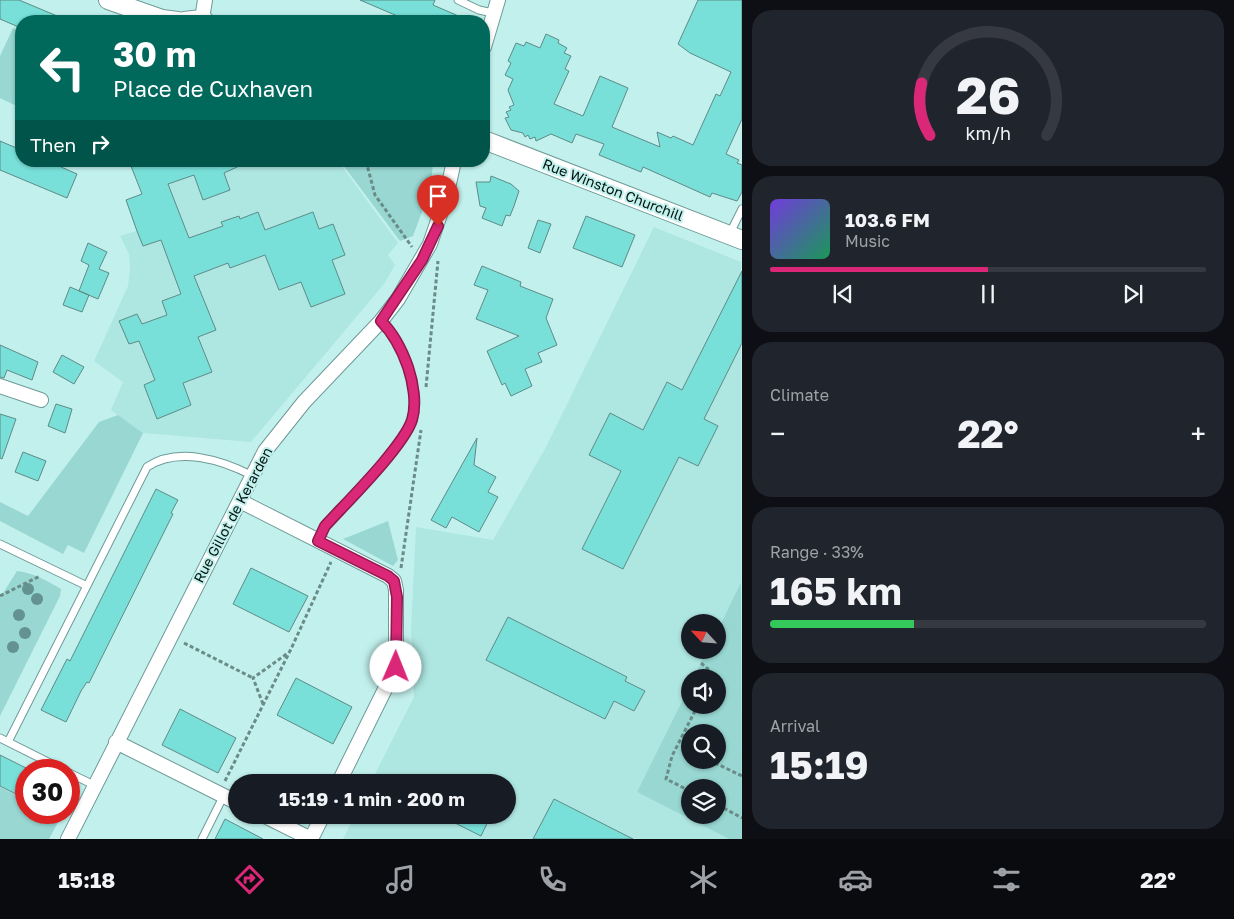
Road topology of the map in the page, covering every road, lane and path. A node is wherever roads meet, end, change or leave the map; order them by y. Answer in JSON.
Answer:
{"nodes":[{"id":1,"x":108,"y":0,"type":"edge"},
{"id":2,"x":204,"y":0,"type":"edge"},
{"id":3,"x":458,"y":0,"type":"edge"},
{"id":4,"x":496,"y":6,"type":"edge"},
{"id":5,"x":134,"y":15,"type":"edge"},
{"id":6,"x":204,"y":15,"type":"edge"},
{"id":7,"x":490,"y":26,"type":"edge"},
{"id":8,"x":490,"y":142,"type":"edge"},
{"id":9,"x":367,"y":167,"type":"edge"},
{"id":10,"x":453,"y":167,"type":"edge"},
{"id":11,"x":742,"y":209,"type":"edge"},
{"id":12,"x":735,"y":238,"type":"edge"},
{"id":13,"x":422,"y":260,"type":"junction"},
{"id":14,"x":381,"y":321,"type":"junction"},
{"id":15,"x":0,"y":386,"type":"edge"},
{"id":16,"x":41,"y":400,"type":"dead end"},
{"id":17,"x":253,"y":476,"type":"junction"},
{"id":18,"x":240,"y":501,"type":"junction"},
{"id":19,"x":318,"y":541,"type":"junction"},
{"id":20,"x":0,"y":544,"type":"edge"},
{"id":21,"x":334,"y":549,"type":"junction"},
{"id":22,"x":53,"y":569,"type":"junction"},
{"id":23,"x":85,"y":586,"type":"junction"},
{"id":24,"x":0,"y":596,"type":"edge"},
{"id":25,"x":170,"y":636,"type":"junction"},
{"id":26,"x":290,"y":652,"type":"junction"},
{"id":27,"x":701,"y":663,"type":"dead end"},
{"id":28,"x":708,"y":669,"type":"edge"},
{"id":29,"x":253,"y":678,"type":"junction"},
{"id":30,"x":263,"y":705,"type":"junction"},
{"id":31,"x":693,"y":714,"type":"edge"},
{"id":32,"x":0,"y":738,"type":"edge"},
{"id":33,"x":8,"y":742,"type":"junction"},
{"id":34,"x":116,"y":742,"type":"junction"},
{"id":35,"x":42,"y":759,"type":"edge"},
{"id":36,"x":726,"y":768,"type":"edge"},
{"id":37,"x":343,"y":774,"type":"edge"},
{"id":38,"x":742,"y":776,"type":"edge"},
{"id":39,"x":80,"y":779,"type":"edge"},
{"id":40,"x":94,"y":786,"type":"junction"},
{"id":41,"x":681,"y":786,"type":"edge"},
{"id":42,"x":221,"y":794,"type":"junction"},
{"id":43,"x":228,"y":798,"type":"edge"},
{"id":44,"x":726,"y":809,"type":"edge"},
{"id":45,"x":742,"y":818,"type":"edge"},
{"id":46,"x":281,"y":824,"type":"edge"},
{"id":47,"x":318,"y":824,"type":"edge"},
{"id":48,"x":68,"y":839,"type":"edge"},
{"id":49,"x":202,"y":839,"type":"edge"},
{"id":50,"x":311,"y":839,"type":"edge"}],
"edges":[{"from":1,"to":5,"type":"street"},
{"from":2,"to":6,"type":"street"},
{"from":3,"to":4,"type":"lane"},
{"from":4,"to":7,"type":"street"},
{"from":8,"to":12,"type":"street","name":"Rue Winston Churchill"},
{"from":9,"to":13,"type":"path"},
{"from":10,"to":13,"type":"street","name":"Rue Gillot de Kerarden"},
{"from":11,"to":12,"type":"lane"},
{"from":13,"to":14,"type":"street","name":"Rue Gillot de Kerarden"},
{"from":14,"to":17,"type":"street","name":"Rue Gillot de Kerarden"},
{"from":14,"to":19,"type":"lane"},
{"from":15,"to":16,"type":"street"},
{"from":17,"to":18,"type":"street","name":"Rue Gillot de Kerarden"},
{"from":17,"to":23,"type":"lane"},
{"from":18,"to":19,"type":"street"},
{"from":18,"to":25,"type":"street","name":"Rue Gillot de Kerarden"},
{"from":19,"to":21,"type":"street"},
{"from":20,"to":22,"type":"lane"},
{"from":21,"to":26,"type":"path"},
{"from":21,"to":37,"type":"street"},
{"from":22,"to":23,"type":"lane"},
{"from":22,"to":24,"type":"path"},
{"from":23,"to":33,"type":"lane"},
{"from":25,"to":29,"type":"path"},
{"from":25,"to":34,"type":"street","name":"Rue Gillot de Kerarden"},
{"from":26,"to":29,"type":"path"},
{"from":26,"to":30,"type":"path"},
{"from":27,"to":28,"type":"path"},
{"from":29,"to":30,"type":"path"},
{"from":30,"to":42,"type":"path"},
{"from":31,"to":41,"type":"path"},
{"from":32,"to":33,"type":"lane"},
{"from":33,"to":35,"type":"lane"},
{"from":34,"to":40,"type":"street","name":"Rue Gillot de Kerarden"},
{"from":34,"to":42,"type":"street"},
{"from":36,"to":38,"type":"path"},
{"from":39,"to":40,"type":"lane"},
{"from":40,"to":48,"type":"street","name":"Rue Gillot de Kerarden"},
{"from":42,"to":43,"type":"street"},
{"from":42,"to":49,"type":"lane"},
{"from":44,"to":45,"type":"path"},
{"from":46,"to":50,"type":"street"},
{"from":47,"to":50,"type":"street"}]}
